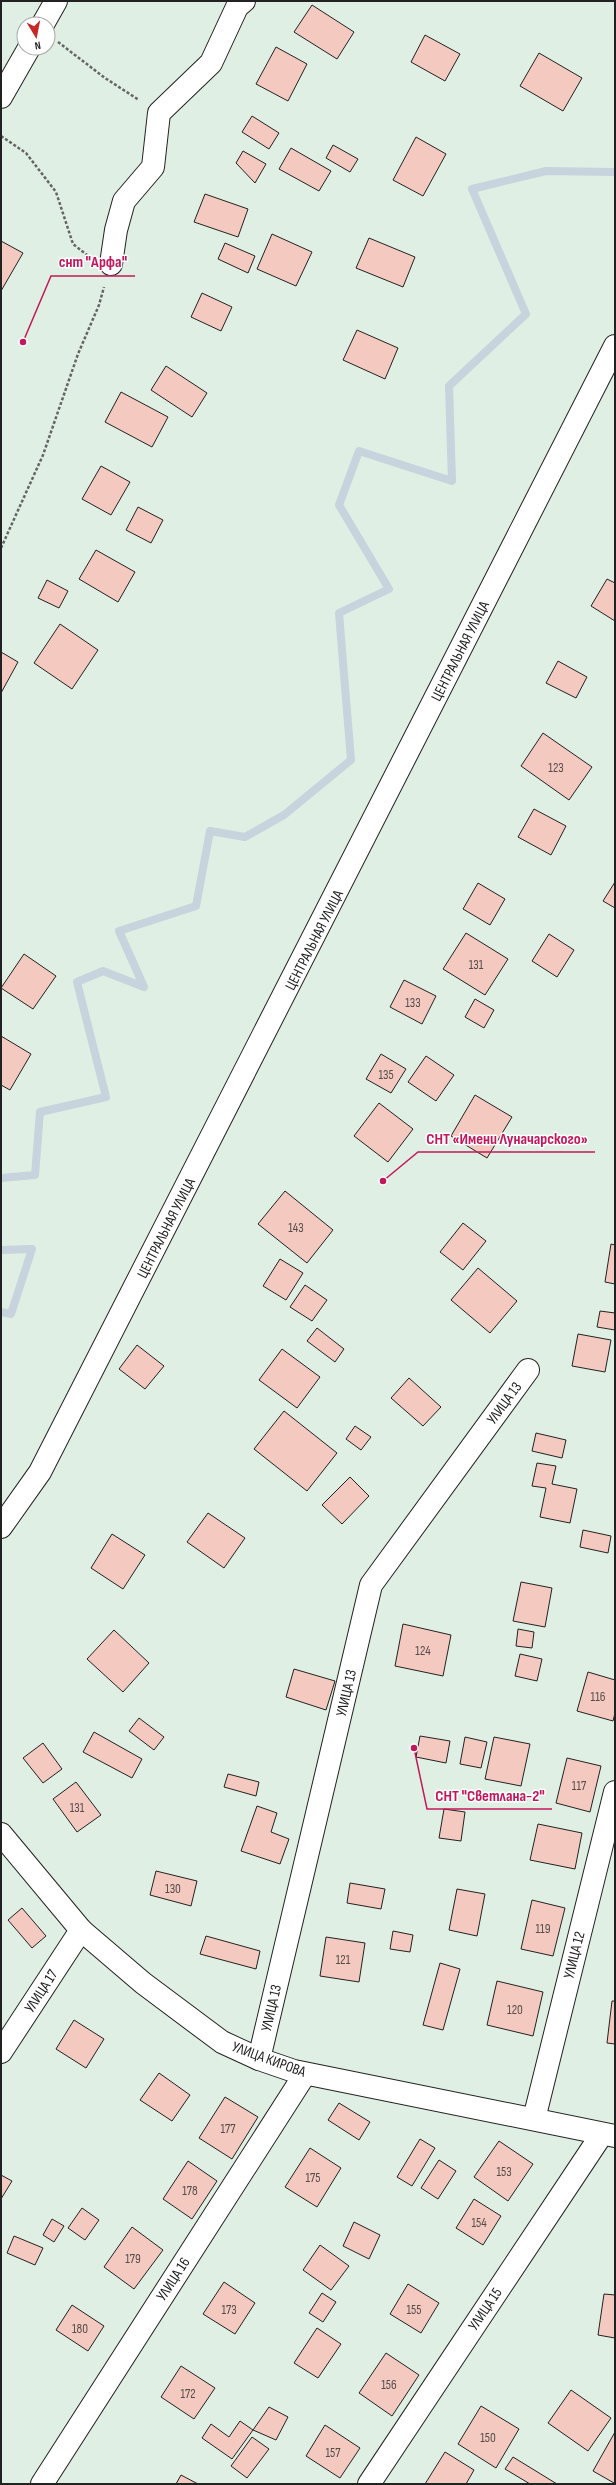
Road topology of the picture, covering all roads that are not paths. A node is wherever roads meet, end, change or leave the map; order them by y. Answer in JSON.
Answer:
{"nodes":[{"id":1,"x":56,"y":1,"type":"edge"},
{"id":2,"x":244,"y":1,"type":"edge"},
{"id":3,"x":52,"y":16,"type":"edge"},
{"id":4,"x":24,"y":56,"type":"edge"},
{"id":5,"x":1,"y":97,"type":"edge"},
{"id":6,"x":111,"y":264,"type":"road end"},
{"id":7,"x":615,"y":346,"type":"edge"},
{"id":8,"x":528,"y":1370,"type":"dead end"},
{"id":9,"x":1,"y":1527,"type":"edge"},
{"id":10,"x":615,"y":1792,"type":"edge"},
{"id":11,"x":1,"y":1834,"type":"edge"},
{"id":12,"x":81,"y":1930,"type":"junction"},
{"id":13,"x":1,"y":2052,"type":"edge"},
{"id":14,"x":259,"y":2059,"type":"junction"},
{"id":15,"x":305,"y":2074,"type":"junction"},
{"id":16,"x":534,"y":2119,"type":"junction"},
{"id":17,"x":608,"y":2135,"type":"edge"},
{"id":18,"x":42,"y":2484,"type":"edge"},
{"id":19,"x":369,"y":2484,"type":"edge"}],
"edges":[{"from":1,"to":3,"type":"street"},
{"from":2,"to":6,"type":"street"},
{"from":4,"to":5,"type":"street"},
{"from":7,"to":9,"type":"street","name":"ЦЕНТРАЛЬНАЯ УЛИЦА"},
{"from":8,"to":14,"type":"street","name":"УЛИЦА 13"},
{"from":10,"to":16,"type":"street","name":"УЛИЦА 12"},
{"from":11,"to":12,"type":"street","name":"УЛИЦА КИРОВА"},
{"from":12,"to":13,"type":"street","name":"УЛИЦА 17"},
{"from":12,"to":14,"type":"street","name":"УЛИЦА КИРОВА"},
{"from":14,"to":15,"type":"street","name":"УЛИЦА КИРОВА"},
{"from":15,"to":16,"type":"street","name":"УЛИЦА КИРОВА"},
{"from":15,"to":18,"type":"street","name":"УЛИЦА 16"},
{"from":16,"to":17,"type":"street","name":"УЛИЦА КИРОВА"},
{"from":17,"to":19,"type":"street","name":"УЛИЦА 15"}]}
